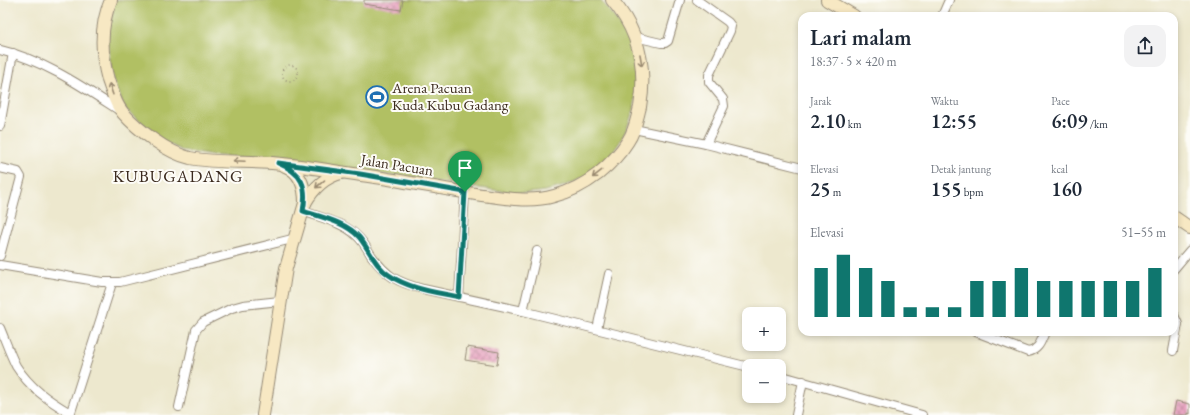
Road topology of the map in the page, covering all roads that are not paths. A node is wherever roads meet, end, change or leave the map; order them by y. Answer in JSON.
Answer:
{"nodes":[{"id":1,"x":111,"y":0,"type":"edge"},
{"id":2,"x":612,"y":0,"type":"edge"},
{"id":3,"x":622,"y":0,"type":"edge"},
{"id":4,"x":680,"y":0,"type":"edge"},
{"id":5,"x":697,"y":0,"type":"edge"},
{"id":6,"x":827,"y":0,"type":"edge"},
{"id":7,"x":949,"y":0,"type":"edge"},
{"id":8,"x":847,"y":12,"type":"edge"},
{"id":9,"x":944,"y":12,"type":"edge"},
{"id":10,"x":626,"y":18,"type":"junction"},
{"id":11,"x":635,"y":37,"type":"junction"},
{"id":12,"x":0,"y":50,"type":"edge"},
{"id":13,"x":13,"y":53,"type":"junction"},
{"id":14,"x":123,"y":113,"type":"junction"},
{"id":15,"x":0,"y":126,"type":"edge"},
{"id":16,"x":634,"y":129,"type":"junction"},
{"id":17,"x":706,"y":144,"type":"junction"},
{"id":18,"x":278,"y":163,"type":"junction"},
{"id":19,"x":798,"y":167,"type":"edge"},
{"id":20,"x":0,"y":168,"type":"edge"},
{"id":21,"x":342,"y":173,"type":"junction"},
{"id":22,"x":465,"y":192,"type":"junction"},
{"id":23,"x":304,"y":207,"type":"junction"},
{"id":24,"x":1178,"y":220,"type":"edge"},
{"id":25,"x":1190,"y":228,"type":"edge"},
{"id":26,"x":296,"y":238,"type":"junction"},
{"id":27,"x":1190,"y":250,"type":"edge"},
{"id":28,"x":537,"y":251,"type":"dead end"},
{"id":29,"x":0,"y":256,"type":"edge"},
{"id":30,"x":1178,"y":264,"type":"edge"},
{"id":31,"x":0,"y":265,"type":"edge"},
{"id":32,"x":609,"y":274,"type":"dead end"},
{"id":33,"x":112,"y":283,"type":"junction"},
{"id":34,"x":459,"y":297,"type":"junction"},
{"id":35,"x":280,"y":301,"type":"junction"},
{"id":36,"x":523,"y":311,"type":"junction"},
{"id":37,"x":0,"y":328,"type":"edge"},
{"id":38,"x":597,"y":329,"type":"junction"},
{"id":39,"x":986,"y":336,"type":"edge"},
{"id":40,"x":1043,"y":336,"type":"edge"},
{"id":41,"x":1176,"y":336,"type":"edge"},
{"id":42,"x":1173,"y":351,"type":"dead end"},
{"id":43,"x":742,"y":365,"type":"edge"},
{"id":44,"x":786,"y":377,"type":"edge"},
{"id":45,"x":803,"y":381,"type":"junction"},
{"id":46,"x":179,"y":407,"type":"dead end"},
{"id":47,"x":70,"y":414,"type":"edge"},
{"id":48,"x":262,"y":415,"type":"edge"},
{"id":49,"x":796,"y":415,"type":"edge"},
{"id":50,"x":922,"y":415,"type":"edge"}],
"edges":[{"from":14,"to":1,"type":"street","name":"Jalan Pacuan","one_way":true},
{"from":2,"to":10,"type":"street","name":"Jalan Pacuan"},
{"from":3,"to":10,"type":"street"},
{"from":4,"to":11,"type":"street"},
{"from":5,"to":17,"type":"street"},
{"from":6,"to":8,"type":"street"},
{"from":7,"to":9,"type":"street"},
{"from":10,"to":11,"type":"street","name":"Jalan Pacuan"},
{"from":11,"to":16,"type":"street","name":"Jalan Pacuan","one_way":true},
{"from":12,"to":13,"type":"street"},
{"from":13,"to":14,"type":"street"},
{"from":13,"to":15,"type":"street"},
{"from":18,"to":14,"type":"street","name":"Jalan Pacuan","one_way":true},
{"from":16,"to":17,"type":"street"},
{"from":16,"to":22,"type":"street","name":"Jalan Pacuan","one_way":true},
{"from":17,"to":19,"type":"street"},
{"from":18,"to":21,"type":"street","name":"Jalan Pacuan"},
{"from":18,"to":23,"type":"street"},
{"from":20,"to":29,"type":"street"},
{"from":21,"to":22,"type":"street","name":"Jalan Pacuan"},
{"from":21,"to":23,"type":"street","one_way":true},
{"from":22,"to":34,"type":"street"},
{"from":23,"to":26,"type":"street"},
{"from":23,"to":34,"type":"street"},
{"from":24,"to":25,"type":"street"},
{"from":26,"to":33,"type":"street"},
{"from":26,"to":35,"type":"street"},
{"from":27,"to":30,"type":"street"},
{"from":28,"to":36,"type":"street"},
{"from":31,"to":33,"type":"street"},
{"from":32,"to":38,"type":"street"},
{"from":33,"to":47,"type":"street"},
{"from":34,"to":36,"type":"street"},
{"from":35,"to":46,"type":"street"},
{"from":35,"to":48,"type":"street"},
{"from":36,"to":38,"type":"street"},
{"from":37,"to":47,"type":"street"},
{"from":38,"to":43,"type":"street"},
{"from":39,"to":40,"type":"street"},
{"from":41,"to":42,"type":"street"},
{"from":44,"to":45,"type":"street"},
{"from":45,"to":49,"type":"street"},
{"from":45,"to":50,"type":"street"}]}
